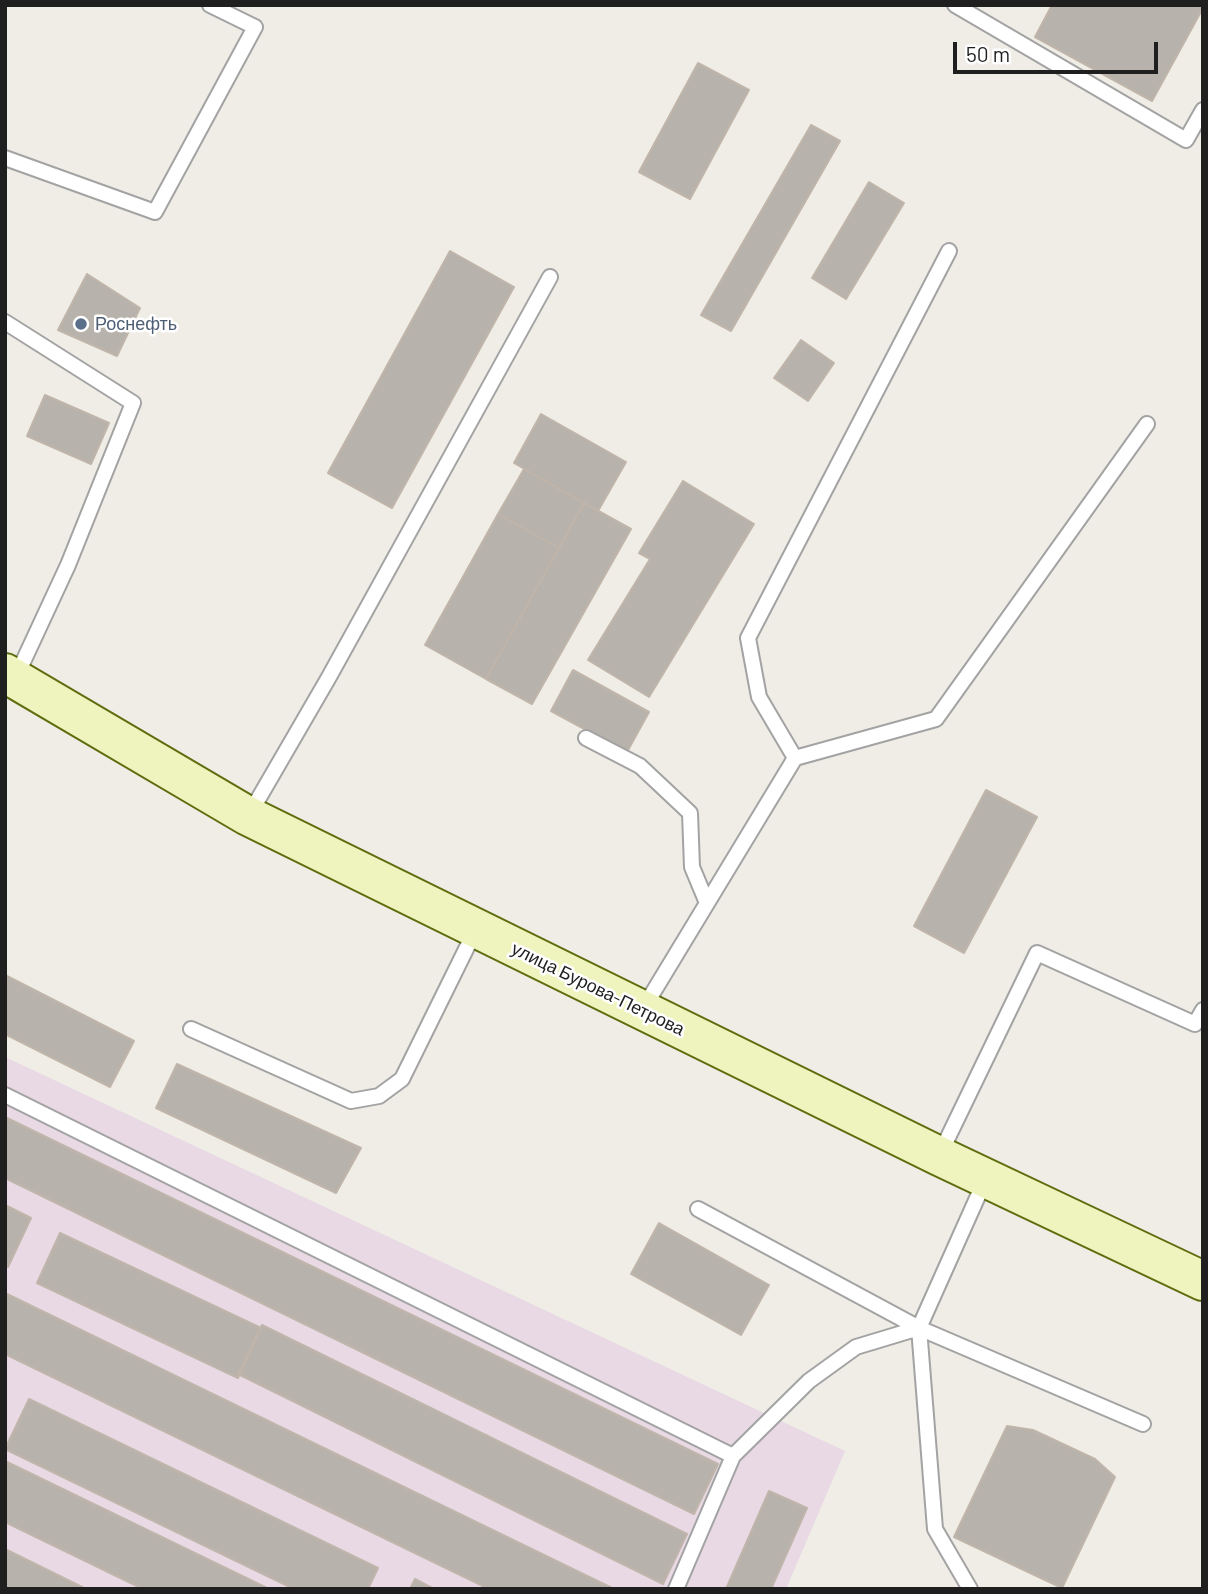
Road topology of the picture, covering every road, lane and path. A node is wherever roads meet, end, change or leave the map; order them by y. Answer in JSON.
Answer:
{"nodes":[{"id":1,"x":210,"y":5,"type":"edge"},
{"id":2,"x":955,"y":5,"type":"edge"},
{"id":3,"x":1203,"y":110,"type":"edge"},
{"id":4,"x":5,"y":158,"type":"edge"},
{"id":5,"x":949,"y":251,"type":"dead end"},
{"id":6,"x":550,"y":277,"type":"dead end"},
{"id":7,"x":5,"y":322,"type":"edge"},
{"id":8,"x":1147,"y":424,"type":"dead end"},
{"id":9,"x":10,"y":676,"type":"edge"},
{"id":10,"x":586,"y":738,"type":"dead end"},
{"id":11,"x":795,"y":758,"type":"junction"},
{"id":12,"x":248,"y":816,"type":"junction"},
{"id":13,"x":707,"y":903,"type":"junction"},
{"id":14,"x":476,"y":930,"type":"junction"},
{"id":15,"x":642,"y":1010,"type":"junction"},
{"id":16,"x":1203,"y":1010,"type":"edge"},
{"id":17,"x":191,"y":1029,"type":"dead end"},
{"id":18,"x":5,"y":1095,"type":"edge"},
{"id":19,"x":939,"y":1156,"type":"junction"},
{"id":20,"x":986,"y":1177,"type":"junction"},
{"id":21,"x":698,"y":1209,"type":"dead end"},
{"id":22,"x":1203,"y":1281,"type":"edge"},
{"id":23,"x":919,"y":1328,"type":"junction"},
{"id":24,"x":1143,"y":1424,"type":"dead end"},
{"id":25,"x":733,"y":1456,"type":"junction"},
{"id":26,"x":676,"y":1589,"type":"edge"},
{"id":27,"x":970,"y":1589,"type":"edge"}],
"edges":[{"from":1,"to":4,"type":"lane"},
{"from":2,"to":3,"type":"lane"},
{"from":5,"to":11,"type":"lane"},
{"from":6,"to":12,"type":"lane"},
{"from":7,"to":9,"type":"lane"},
{"from":8,"to":11,"type":"lane"},
{"from":9,"to":12,"type":"main road","name":"улица Бурова-Петрова"},
{"from":10,"to":13,"type":"lane"},
{"from":11,"to":13,"type":"lane"},
{"from":12,"to":14,"type":"main road","name":"улица Бурова-Петрова"},
{"from":13,"to":15,"type":"lane"},
{"from":14,"to":15,"type":"main road","name":"улица Бурова-Петрова"},
{"from":14,"to":17,"type":"lane"},
{"from":15,"to":19,"type":"main road","name":"улица Бурова-Петрова"},
{"from":16,"to":19,"type":"lane"},
{"from":18,"to":25,"type":"lane"},
{"from":19,"to":20,"type":"main road","name":"улица Бурова-Петрова"},
{"from":20,"to":22,"type":"main road","name":"улица Бурова-Петрова"},
{"from":20,"to":23,"type":"lane"},
{"from":21,"to":23,"type":"lane"},
{"from":23,"to":24,"type":"lane"},
{"from":23,"to":25,"type":"lane"},
{"from":23,"to":27,"type":"lane"},
{"from":25,"to":26,"type":"lane"}]}
